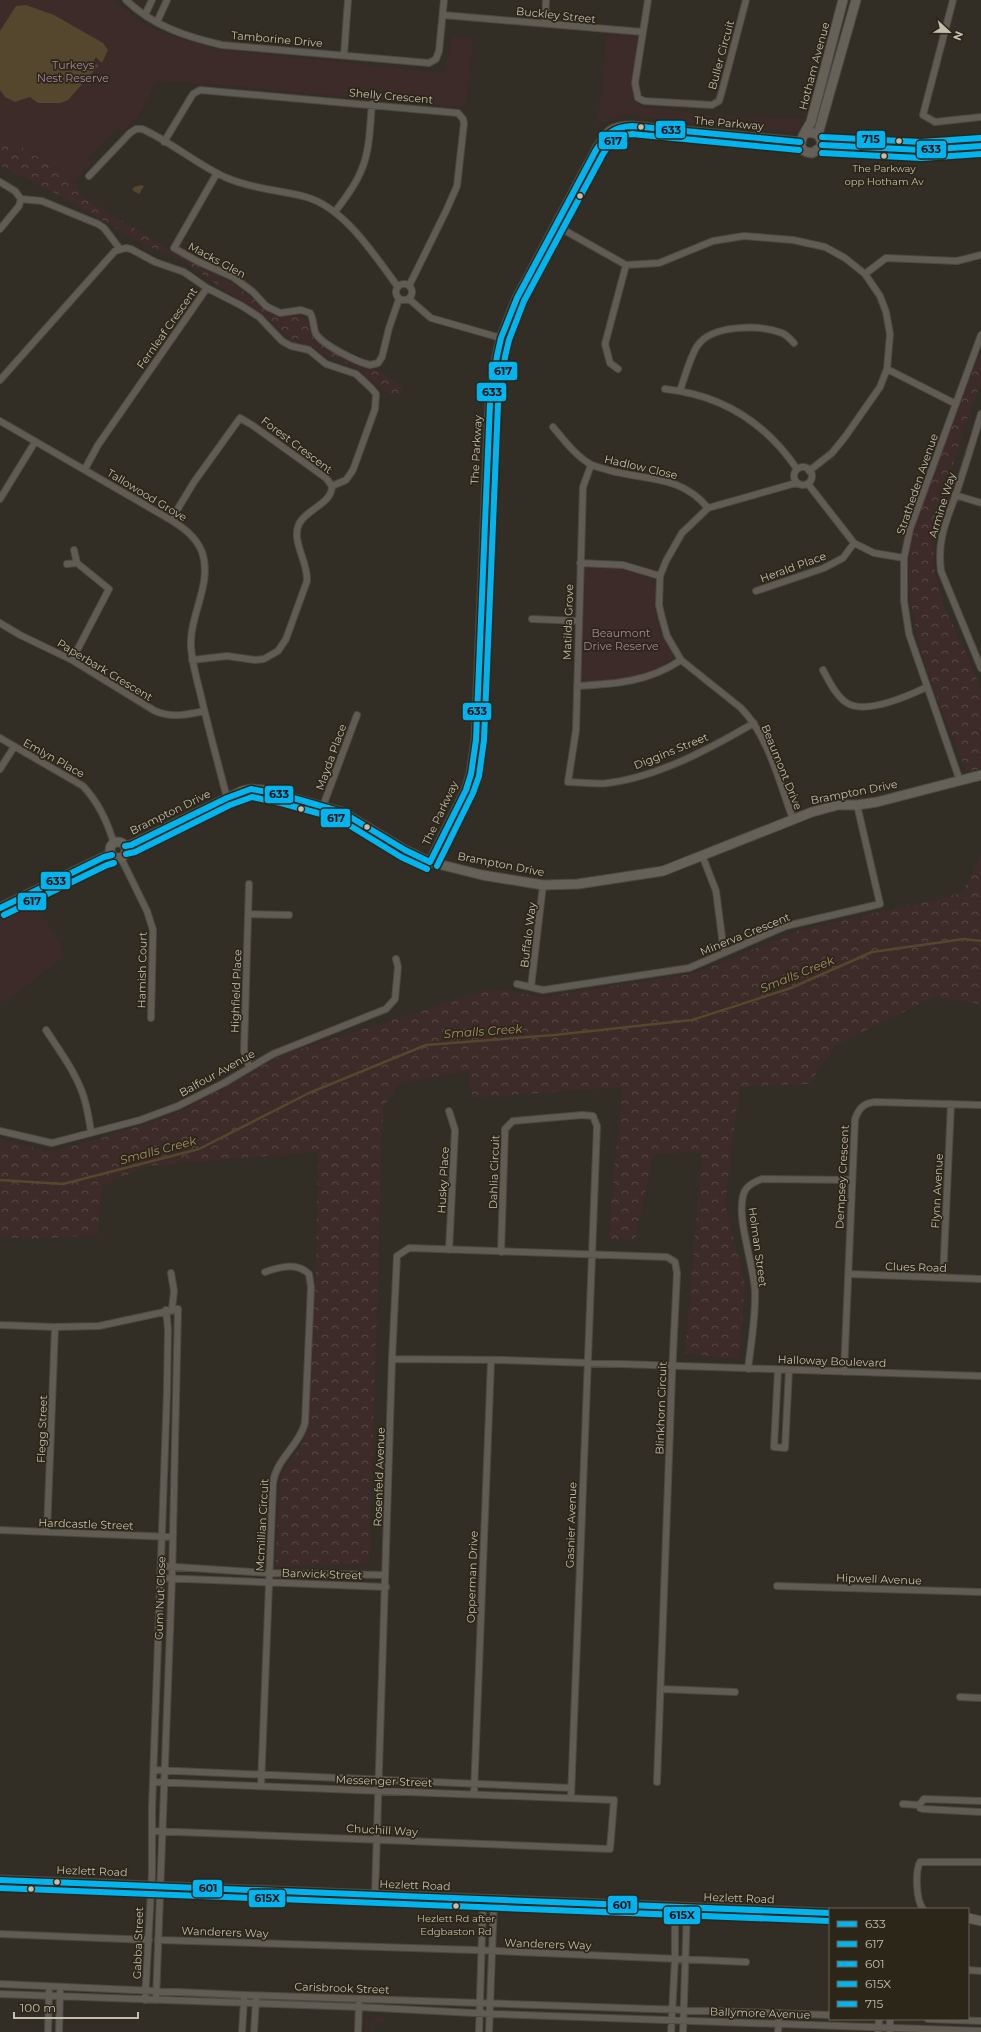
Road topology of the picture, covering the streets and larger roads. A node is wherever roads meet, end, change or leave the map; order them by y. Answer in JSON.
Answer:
{"nodes":[{"id":1,"x":126,"y":0,"type":"edge"},
{"id":2,"x":152,"y":0,"type":"edge"},
{"id":3,"x":167,"y":0,"type":"edge"},
{"id":4,"x":348,"y":0,"type":"edge"},
{"id":5,"x":444,"y":0,"type":"edge"},
{"id":6,"x":546,"y":0,"type":"edge"},
{"id":7,"x":648,"y":0,"type":"edge"},
{"id":8,"x":746,"y":0,"type":"edge"},
{"id":9,"x":844,"y":0,"type":"edge"},
{"id":10,"x":856,"y":0,"type":"edge"},
{"id":11,"x":953,"y":0,"type":"edge"},
{"id":12,"x":145,"y":15,"type":"junction"},
{"id":13,"x":442,"y":15,"type":"junction"},
{"id":14,"x":157,"y":22,"type":"junction"},
{"id":15,"x":544,"y":23,"type":"junction"},
{"id":16,"x":643,"y":32,"type":"junction"},
{"id":17,"x":344,"y":55,"type":"junction"},
{"id":18,"x":372,"y":104,"type":"junction"},
{"id":19,"x":981,"y":117,"type":"edge"},
{"id":20,"x":818,"y":134,"type":"junction"},
{"id":21,"x":801,"y":139,"type":"junction"},
{"id":22,"x":164,"y":142,"type":"junction"},
{"id":23,"x":822,"y":145,"type":"junction"},
{"id":24,"x":981,"y":146,"type":"edge"},
{"id":25,"x":217,"y":173,"type":"junction"},
{"id":26,"x":89,"y":176,"type":"dead end"},
{"id":27,"x":0,"y":182,"type":"edge"},
{"id":28,"x":21,"y":199,"type":"junction"},
{"id":29,"x":335,"y":212,"type":"junction"},
{"id":30,"x":555,"y":225,"type":"junction"},
{"id":31,"x":0,"y":229,"type":"edge"},
{"id":32,"x":120,"y":249,"type":"junction"},
{"id":33,"x":981,"y":255,"type":"edge"},
{"id":34,"x":626,"y":265,"type":"junction"},
{"id":35,"x":866,"y":274,"type":"junction"},
{"id":36,"x":409,"y":286,"type":"junction"},
{"id":37,"x":398,"y":287,"type":"junction"},
{"id":38,"x":207,"y":288,"type":"junction"},
{"id":39,"x":399,"y":299,"type":"junction"},
{"id":40,"x":409,"y":299,"type":"junction"},
{"id":41,"x":981,"y":334,"type":"edge"},
{"id":42,"x":501,"y":338,"type":"junction"},
{"id":43,"x":794,"y":343,"type":"dead end"},
{"id":44,"x":618,"y":369,"type":"dead end"},
{"id":45,"x":887,"y":369,"type":"junction"},
{"id":46,"x":0,"y":380,"type":"edge"},
{"id":47,"x":665,"y":389,"type":"dead end"},
{"id":48,"x":680,"y":391,"type":"junction"},
{"id":49,"x":956,"y":404,"type":"junction"},
{"id":50,"x":981,"y":414,"type":"edge"},
{"id":51,"x":0,"y":422,"type":"edge"},
{"id":52,"x":553,"y":427,"type":"dead end"},
{"id":53,"x":35,"y":442,"type":"junction"},
{"id":54,"x":591,"y":464,"type":"junction"},
{"id":55,"x":797,"y":469,"type":"junction"},
{"id":56,"x":85,"y":470,"type":"junction"},
{"id":57,"x":809,"y":471,"type":"junction"},
{"id":58,"x":796,"y":482,"type":"junction"},
{"id":59,"x":808,"y":484,"type":"junction"},
{"id":60,"x":332,"y":486,"type":"junction"},
{"id":61,"x":955,"y":496,"type":"junction"},
{"id":62,"x":0,"y":499,"type":"edge"},
{"id":63,"x":981,"y":503,"type":"edge"},
{"id":64,"x":708,"y":508,"type":"junction"},
{"id":65,"x":171,"y":520,"type":"junction"},
{"id":66,"x":854,"y":543,"type":"junction"},
{"id":67,"x":74,"y":550,"type":"dead end"},
{"id":68,"x":904,"y":558,"type":"junction"},
{"id":69,"x":77,"y":563,"type":"junction"},
{"id":70,"x":580,"y":563,"type":"junction"},
{"id":71,"x":67,"y":564,"type":"dead end"},
{"id":72,"x":660,"y":576,"type":"junction"},
{"id":73,"x":756,"y":591,"type":"dead end"},
{"id":74,"x":532,"y":619,"type":"dead end"},
{"id":75,"x":578,"y":620,"type":"junction"},
{"id":76,"x":0,"y":623,"type":"edge"},
{"id":77,"x":978,"y":650,"type":"edge"},
{"id":78,"x":72,"y":660,"type":"junction"},
{"id":79,"x":192,"y":660,"type":"junction"},
{"id":80,"x":681,"y":660,"type":"junction"},
{"id":81,"x":981,"y":668,"type":"edge"},
{"id":82,"x":823,"y":670,"type":"dead end"},
{"id":83,"x":577,"y":686,"type":"junction"},
{"id":84,"x":927,"y":687,"type":"junction"},
{"id":85,"x":204,"y":710,"type":"junction"},
{"id":86,"x":357,"y":715,"type":"dead end"},
{"id":87,"x":754,"y":723,"type":"junction"},
{"id":88,"x":0,"y":738,"type":"edge"},
{"id":89,"x":14,"y":747,"type":"junction"},
{"id":90,"x":0,"y":769,"type":"edge"},
{"id":91,"x":981,"y":775,"type":"edge"},
{"id":92,"x":960,"y":781,"type":"junction"},
{"id":93,"x":568,"y":782,"type":"joint"},
{"id":94,"x":228,"y":798,"type":"junction"},
{"id":95,"x":857,"y":805,"type":"junction"},
{"id":96,"x":323,"y":806,"type":"junction"},
{"id":97,"x":793,"y":819,"type":"junction"},
{"id":98,"x":114,"y":844,"type":"junction"},
{"id":99,"x":124,"y":846,"type":"junction"},
{"id":100,"x":112,"y":855,"type":"junction"},
{"id":101,"x":702,"y":855,"type":"junction"},
{"id":102,"x":121,"y":858,"type":"junction"},
{"id":103,"x":430,"y":862,"type":"junction"},
{"id":104,"x":249,"y":884,"type":"dead end"},
{"id":105,"x":543,"y":885,"type":"junction"},
{"id":106,"x":0,"y":908,"type":"edge"},
{"id":107,"x":248,"y":914,"type":"junction"},
{"id":108,"x":289,"y":915,"type":"dead end"},
{"id":109,"x":724,"y":953,"type":"junction"},
{"id":110,"x":396,"y":958,"type":"dead end"},
{"id":111,"x":517,"y":984,"type":"dead end"},
{"id":112,"x":531,"y":987,"type":"junction"},
{"id":113,"x":151,"y":1018,"type":"dead end"},
{"id":114,"x":46,"y":1030,"type":"dead end"},
{"id":115,"x":249,"y":1067,"type":"junction"},
{"id":116,"x":951,"y":1104,"type":"junction"},
{"id":117,"x":981,"y":1105,"type":"edge"},
{"id":118,"x":449,"y":1111,"type":"dead end"},
{"id":119,"x":0,"y":1131,"type":"edge"},
{"id":120,"x":91,"y":1133,"type":"junction"},
{"id":121,"x":852,"y":1180,"type":"junction"},
{"id":122,"x":449,"y":1250,"type":"junction"},
{"id":123,"x":501,"y":1252,"type":"junction"},
{"id":124,"x":591,"y":1253,"type":"junction"},
{"id":125,"x":265,"y":1272,"type":"dead end"},
{"id":126,"x":171,"y":1273,"type":"dead end"},
{"id":127,"x":849,"y":1274,"type":"junction"},
{"id":128,"x":943,"y":1278,"type":"junction"},
{"id":129,"x":981,"y":1279,"type":"edge"},
{"id":130,"x":172,"y":1309,"type":"junction"},
{"id":131,"x":0,"y":1325,"type":"edge"},
{"id":132,"x":55,"y":1327,"type":"junction"},
{"id":133,"x":392,"y":1359,"type":"junction"},
{"id":134,"x":491,"y":1361,"type":"junction"},
{"id":135,"x":588,"y":1364,"type":"junction"},
{"id":136,"x":672,"y":1367,"type":"junction"},
{"id":137,"x":748,"y":1369,"type":"junction"},
{"id":138,"x":778,"y":1370,"type":"junction"},
{"id":139,"x":789,"y":1370,"type":"junction"},
{"id":140,"x":844,"y":1372,"type":"junction"},
{"id":141,"x":981,"y":1376,"type":"edge"},
{"id":142,"x":0,"y":1530,"type":"edge"},
{"id":143,"x":47,"y":1532,"type":"junction"},
{"id":144,"x":161,"y":1536,"type":"junction"},
{"id":145,"x":172,"y":1537,"type":"junction"},
{"id":146,"x":161,"y":1566,"type":"junction"},
{"id":147,"x":172,"y":1566,"type":"junction"},
{"id":148,"x":269,"y":1573,"type":"junction"},
{"id":149,"x":385,"y":1575,"type":"junction"},
{"id":150,"x":160,"y":1578,"type":"junction"},
{"id":151,"x":172,"y":1578,"type":"junction"},
{"id":152,"x":268,"y":1582,"type":"junction"},
{"id":153,"x":777,"y":1586,"type":"dead end"},
{"id":154,"x":386,"y":1587,"type":"junction"},
{"id":155,"x":981,"y":1592,"type":"edge"},
{"id":156,"x":661,"y":1689,"type":"junction"},
{"id":157,"x":735,"y":1692,"type":"dead end"},
{"id":158,"x":960,"y":1697,"type":"dead end"},
{"id":159,"x":981,"y":1698,"type":"edge"},
{"id":160,"x":154,"y":1770,"type":"junction"},
{"id":161,"x":164,"y":1771,"type":"junction"},
{"id":162,"x":261,"y":1774,"type":"junction"},
{"id":163,"x":379,"y":1780,"type":"junction"},
{"id":164,"x":153,"y":1782,"type":"junction"},
{"id":165,"x":164,"y":1782,"type":"junction"},
{"id":166,"x":657,"y":1782,"type":"dead end"},
{"id":167,"x":474,"y":1784,"type":"junction"},
{"id":168,"x":261,"y":1786,"type":"junction"},
{"id":169,"x":570,"y":1788,"type":"junction"},
{"id":170,"x":378,"y":1791,"type":"junction"},
{"id":171,"x":474,"y":1794,"type":"junction"},
{"id":172,"x":571,"y":1797,"type":"junction"},
{"id":173,"x":981,"y":1801,"type":"edge"},
{"id":174,"x":903,"y":1804,"type":"dead end"},
{"id":175,"x":919,"y":1805,"type":"junction"},
{"id":176,"x":981,"y":1812,"type":"edge"},
{"id":177,"x":152,"y":1831,"type":"junction"},
{"id":178,"x":162,"y":1831,"type":"junction"},
{"id":179,"x":377,"y":1840,"type":"junction"},
{"id":180,"x":610,"y":1849,"type":"joint"},
{"id":181,"x":981,"y":1862,"type":"edge"},
{"id":182,"x":0,"y":1880,"type":"edge"},
{"id":183,"x":156,"y":1887,"type":"junction"},
{"id":184,"x":375,"y":1895,"type":"junction"},
{"id":185,"x":483,"y":1900,"type":"junction"},
{"id":186,"x":494,"y":1900,"type":"junction"},
{"id":187,"x":676,"y":1907,"type":"junction"},
{"id":188,"x":687,"y":1908,"type":"junction"},
{"id":189,"x":923,"y":1908,"type":"edge"},
{"id":190,"x":829,"y":1913,"type":"edge"},
{"id":191,"x":974,"y":1917,"type":"edge"},
{"id":192,"x":981,"y":1921,"type":"edge"},
{"id":193,"x":0,"y":1934,"type":"edge"},
{"id":194,"x":149,"y":1940,"type":"junction"},
{"id":195,"x":158,"y":1940,"type":"junction"},
{"id":196,"x":482,"y":1951,"type":"junction"},
{"id":197,"x":492,"y":1952,"type":"junction"},
{"id":198,"x":675,"y":1959,"type":"junction"},
{"id":199,"x":685,"y":1960,"type":"junction"},
{"id":200,"x":746,"y":1962,"type":"dead end"},
{"id":201,"x":969,"y":1970,"type":"edge"},
{"id":202,"x":981,"y":1971,"type":"edge"},
{"id":203,"x":0,"y":1984,"type":"edge"},
{"id":204,"x":49,"y":1986,"type":"junction"},
{"id":205,"x":61,"y":1986,"type":"junction"},
{"id":206,"x":145,"y":1991,"type":"junction"},
{"id":207,"x":156,"y":1991,"type":"junction"},
{"id":208,"x":0,"y":1994,"type":"edge"},
{"id":209,"x":244,"y":1995,"type":"junction"},
{"id":210,"x":256,"y":1995,"type":"junction"},
{"id":211,"x":48,"y":1996,"type":"junction"},
{"id":212,"x":60,"y":1996,"type":"junction"},
{"id":213,"x":359,"y":1998,"type":"junction"},
{"id":214,"x":145,"y":2000,"type":"junction"},
{"id":215,"x":156,"y":2000,"type":"junction"},
{"id":216,"x":256,"y":2003,"type":"junction"},
{"id":217,"x":480,"y":2003,"type":"junction"},
{"id":218,"x":490,"y":2003,"type":"junction"},
{"id":219,"x":243,"y":2004,"type":"junction"},
{"id":220,"x":359,"y":2007,"type":"junction"},
{"id":221,"x":672,"y":2009,"type":"junction"},
{"id":222,"x":683,"y":2010,"type":"junction"},
{"id":223,"x":480,"y":2013,"type":"junction"},
{"id":224,"x":779,"y":2013,"type":"junction"},
{"id":225,"x":490,"y":2014,"type":"junction"},
{"id":226,"x":829,"y":2015,"type":"edge"},
{"id":227,"x":671,"y":2020,"type":"junction"},
{"id":228,"x":683,"y":2020,"type":"junction"},
{"id":229,"x":879,"y":2020,"type":"edge"},
{"id":230,"x":954,"y":2020,"type":"edge"},
{"id":231,"x":981,"y":2021,"type":"edge"},
{"id":232,"x":779,"y":2024,"type":"junction"},
{"id":233,"x":878,"y":2030,"type":"edge"},
{"id":234,"x":890,"y":2030,"type":"edge"},
{"id":235,"x":981,"y":2031,"type":"edge"},
{"id":236,"x":48,"y":2032,"type":"edge"},
{"id":237,"x":59,"y":2032,"type":"edge"},
{"id":238,"x":242,"y":2032,"type":"edge"},
{"id":239,"x":254,"y":2032,"type":"edge"},
{"id":240,"x":358,"y":2032,"type":"edge"},
{"id":241,"x":479,"y":2032,"type":"edge"},
{"id":242,"x":490,"y":2032,"type":"edge"},
{"id":243,"x":671,"y":2032,"type":"edge"},
{"id":244,"x":683,"y":2032,"type":"edge"},
{"id":245,"x":778,"y":2032,"type":"edge"}],
"edges":[{"from":1,"to":12,"type":"street","name":"Tamborine Drive"},
{"from":2,"to":12,"type":"street"},
{"from":3,"to":14,"type":"street"},
{"from":4,"to":17,"type":"street"},
{"from":5,"to":13,"type":"street"},
{"from":6,"to":15,"type":"street"},
{"from":7,"to":16,"type":"street","name":"Buller Circuit"},
{"from":8,"to":16,"type":"street","name":"Buller Circuit"},
{"from":9,"to":21,"type":"street","name":"Hotham Avenue"},
{"from":10,"to":20,"type":"street","name":"Hotham Avenue"},
{"from":11,"to":19,"type":"street"},
{"from":12,"to":14,"type":"street","name":"Tamborine Drive"},
{"from":13,"to":15,"type":"street","name":"Buckley Street"},
{"from":13,"to":17,"type":"street","name":"Tamborine Drive"},
{"from":14,"to":17,"type":"street","name":"Tamborine Drive"},
{"from":15,"to":16,"type":"street","name":"Buckley Street"},
{"from":18,"to":22,"type":"street","name":"Shelly Crescent"},
{"from":18,"to":29,"type":"street"},
{"from":18,"to":36,"type":"street","name":"Shelly Crescent"},
{"from":20,"to":21,"type":"street"},
{"from":20,"to":23,"type":"street"},
{"from":21,"to":23,"type":"street"},
{"from":21,"to":30,"type":"street","name":"The Parkway"},
{"from":22,"to":25,"type":"street"},
{"from":22,"to":26,"type":"street"},
{"from":23,"to":24,"type":"street"},
{"from":25,"to":29,"type":"street"},
{"from":25,"to":39,"type":"street","name":"Macks Glen"},
{"from":27,"to":28,"type":"street"},
{"from":28,"to":31,"type":"street"},
{"from":28,"to":32,"type":"street"},
{"from":29,"to":37,"type":"street"},
{"from":30,"to":34,"type":"street"},
{"from":30,"to":42,"type":"street","name":"The Parkway"},
{"from":32,"to":38,"type":"street","name":"Fernleaf Crescent"},
{"from":32,"to":46,"type":"street"},
{"from":33,"to":35,"type":"street"},
{"from":34,"to":35,"type":"street"},
{"from":34,"to":44,"type":"street"},
{"from":35,"to":45,"type":"street"},
{"from":36,"to":37,"type":"street"},
{"from":36,"to":40,"type":"street"},
{"from":37,"to":39,"type":"street"},
{"from":38,"to":56,"type":"street","name":"Fernleaf Crescent"},
{"from":38,"to":60,"type":"street"},
{"from":39,"to":40,"type":"street"},
{"from":40,"to":42,"type":"street"},
{"from":41,"to":49,"type":"street","name":"Stratheden Avenue"},
{"from":42,"to":103,"type":"street","name":"The Parkway"},
{"from":43,"to":48,"type":"street"},
{"from":45,"to":49,"type":"street"},
{"from":45,"to":57,"type":"street"},
{"from":47,"to":48,"type":"street"},
{"from":48,"to":55,"type":"street"},
{"from":49,"to":68,"type":"street","name":"Stratheden Avenue"},
{"from":50,"to":61,"type":"street","name":"Armine Way"},
{"from":51,"to":53,"type":"street","name":"Tallowood Grove"},
{"from":52,"to":54,"type":"street","name":"Hadlow Close"},
{"from":53,"to":56,"type":"street","name":"Tallowood Grove"},
{"from":53,"to":62,"type":"street"},
{"from":54,"to":64,"type":"street","name":"Hadlow Close"},
{"from":54,"to":70,"type":"street","name":"Matilda Grove"},
{"from":55,"to":57,"type":"street"},
{"from":55,"to":58,"type":"street"},
{"from":56,"to":65,"type":"street","name":"Tallowood Grove"},
{"from":57,"to":59,"type":"street"},
{"from":58,"to":59,"type":"street"},
{"from":58,"to":64,"type":"street","name":"Beaumont Drive"},
{"from":59,"to":66,"type":"street"},
{"from":60,"to":65,"type":"street","name":"Forest Crescent"},
{"from":60,"to":79,"type":"street","name":"Forest Crescent"},
{"from":61,"to":63,"type":"street"},
{"from":61,"to":77,"type":"street","name":"Armine Way"},
{"from":64,"to":72,"type":"street","name":"Beaumont Drive"},
{"from":65,"to":79,"type":"street","name":"Tallowood Grove"},
{"from":66,"to":68,"type":"street"},
{"from":66,"to":73,"type":"street","name":"Herald Place"},
{"from":67,"to":69,"type":"street"},
{"from":68,"to":84,"type":"street","name":"Stratheden Avenue"},
{"from":69,"to":71,"type":"street"},
{"from":69,"to":78,"type":"street"},
{"from":70,"to":72,"type":"street"},
{"from":70,"to":75,"type":"street","name":"Matilda Grove"},
{"from":72,"to":80,"type":"street","name":"Beaumont Drive"},
{"from":74,"to":75,"type":"street"},
{"from":75,"to":83,"type":"street","name":"Matilda Grove"},
{"from":76,"to":78,"type":"street","name":"Paperbark Crescent"},
{"from":77,"to":81,"type":"street","name":"Armine Way"},
{"from":78,"to":85,"type":"street","name":"Paperbark Crescent"},
{"from":79,"to":85,"type":"street","name":"Tallowood Grove"},
{"from":80,"to":83,"type":"street"},
{"from":80,"to":87,"type":"street","name":"Beaumont Drive"},
{"from":82,"to":84,"type":"street"},
{"from":83,"to":93,"type":"street","name":"Matilda Grove"},
{"from":84,"to":92,"type":"street","name":"Stratheden Avenue"},
{"from":85,"to":94,"type":"street","name":"Tallowood Grove"},
{"from":86,"to":96,"type":"street","name":"Mayda Place"},
{"from":87,"to":93,"type":"street","name":"Diggins Street"},
{"from":87,"to":97,"type":"street","name":"Beaumont Drive"},
{"from":88,"to":89,"type":"street","name":"Emlyn Place"},
{"from":89,"to":90,"type":"street"},
{"from":89,"to":98,"type":"street","name":"Emlyn Place"},
{"from":91,"to":92,"type":"street","name":"Brampton Drive"},
{"from":92,"to":95,"type":"street","name":"Brampton Drive"},
{"from":94,"to":96,"type":"street","name":"Brampton Drive"},
{"from":94,"to":99,"type":"street","name":"Brampton Drive"},
{"from":95,"to":97,"type":"street","name":"Brampton Drive"},
{"from":95,"to":109,"type":"street","name":"Minerva Crescent"},
{"from":96,"to":103,"type":"street","name":"Brampton Drive"},
{"from":97,"to":101,"type":"street","name":"Brampton Drive"},
{"from":98,"to":99,"type":"street"},
{"from":98,"to":100,"type":"street"},
{"from":99,"to":102,"type":"street"},
{"from":100,"to":102,"type":"street"},
{"from":100,"to":106,"type":"street"},
{"from":101,"to":105,"type":"street","name":"Brampton Drive"},
{"from":101,"to":109,"type":"street"},
{"from":102,"to":113,"type":"street","name":"Hamish Court"},
{"from":103,"to":105,"type":"street","name":"Brampton Drive"},
{"from":104,"to":107,"type":"street","name":"Highfield Place"},
{"from":105,"to":112,"type":"street","name":"Buffalo Way"},
{"from":107,"to":108,"type":"street"},
{"from":107,"to":115,"type":"street","name":"Highfield Place"},
{"from":109,"to":112,"type":"street","name":"Minerva Crescent"},
{"from":110,"to":115,"type":"street","name":"Balfour Avenue"},
{"from":111,"to":112,"type":"street","name":"Minerva Crescent"},
{"from":114,"to":120,"type":"street"},
{"from":115,"to":120,"type":"street","name":"Balfour Avenue"},
{"from":116,"to":117,"type":"street","name":"Dempsey Crescent"},
{"from":116,"to":121,"type":"street","name":"Dempsey Crescent"},
{"from":116,"to":128,"type":"street","name":"Flynn Avenue"},
{"from":118,"to":122,"type":"street","name":"Husky Place"},
{"from":119,"to":120,"type":"street","name":"Balfour Avenue"},
{"from":121,"to":127,"type":"street","name":"Dempsey Crescent"},
{"from":121,"to":137,"type":"street","name":"Holman Street"},
{"from":122,"to":123,"type":"street","name":"Blinkhorn Circuit"},
{"from":122,"to":133,"type":"street","name":"Rosenfeld Avenue"},
{"from":123,"to":124,"type":"street","name":"Blinkhorn Circuit"},
{"from":123,"to":124,"type":"street","name":"Dahlia Circuit"},
{"from":124,"to":135,"type":"street","name":"Gasnier Avenue"},
{"from":124,"to":136,"type":"street","name":"Blinkhorn Circuit"},
{"from":125,"to":148,"type":"street","name":"Mcmillian Circuit"},
{"from":126,"to":130,"type":"street","name":"Gum Nut Close"},
{"from":127,"to":128,"type":"street","name":"Clues Road"},
{"from":127,"to":140,"type":"street","name":"Dempsey Crescent"},
{"from":128,"to":129,"type":"street","name":"Clues Road"},
{"from":130,"to":132,"type":"street"},
{"from":130,"to":144,"type":"street","name":"Gum Nut Close"},
{"from":130,"to":145,"type":"street","name":"Gum Nut Close"},
{"from":131,"to":132,"type":"street"},
{"from":132,"to":143,"type":"street","name":"Flegg Street"},
{"from":133,"to":134,"type":"street"},
{"from":133,"to":149,"type":"street","name":"Rosenfeld Avenue"},
{"from":134,"to":135,"type":"street"},
{"from":134,"to":167,"type":"street","name":"Opperman Drive"},
{"from":135,"to":136,"type":"street","name":"Halloway Boulevard"},
{"from":135,"to":169,"type":"street","name":"Gasnier Avenue"},
{"from":136,"to":137,"type":"street","name":"Halloway Boulevard"},
{"from":136,"to":156,"type":"street","name":"Blinkhorn Circuit"},
{"from":137,"to":138,"type":"street","name":"Halloway Boulevard"},
{"from":138,"to":139,"type":"street","name":"Halloway Boulevard"},
{"from":138,"to":139,"type":"street"},
{"from":139,"to":140,"type":"street","name":"Halloway Boulevard"},
{"from":140,"to":141,"type":"street","name":"Halloway Boulevard"},
{"from":142,"to":143,"type":"street","name":"Hardcastle Street"},
{"from":143,"to":144,"type":"street","name":"Hardcastle Street"},
{"from":144,"to":145,"type":"street","name":"Hardcastle Street"},
{"from":144,"to":146,"type":"street","name":"Gum Nut Close"},
{"from":145,"to":147,"type":"street","name":"Gum Nut Close"},
{"from":146,"to":147,"type":"street","name":"Barwick Street"},
{"from":146,"to":150,"type":"street","name":"Gum Nut Close"},
{"from":147,"to":148,"type":"street","name":"Barwick Street"},
{"from":147,"to":151,"type":"street","name":"Gum Nut Close"},
{"from":148,"to":149,"type":"street","name":"Barwick Street"},
{"from":148,"to":152,"type":"street","name":"Mcmillian Circuit"},
{"from":149,"to":154,"type":"street","name":"Rosenfeld Avenue"},
{"from":150,"to":151,"type":"street","name":"Barwick Street"},
{"from":150,"to":160,"type":"street","name":"Gum Nut Close"},
{"from":151,"to":152,"type":"street","name":"Barwick Street"},
{"from":151,"to":161,"type":"street","name":"Gum Nut Close"},
{"from":152,"to":154,"type":"street","name":"Barwick Street"},
{"from":152,"to":162,"type":"street","name":"Mcmillian Circuit"},
{"from":153,"to":155,"type":"street","name":"Hipwell Avenue"},
{"from":154,"to":163,"type":"street","name":"Rosenfeld Avenue"},
{"from":156,"to":157,"type":"street"},
{"from":156,"to":166,"type":"street","name":"Blinkhorn Circuit"},
{"from":158,"to":159,"type":"street"},
{"from":160,"to":161,"type":"street","name":"Messenger Street"},
{"from":160,"to":164,"type":"street","name":"Gum Nut Close"},
{"from":161,"to":162,"type":"street","name":"Messenger Street"},
{"from":161,"to":165,"type":"street","name":"Gum Nut Close"},
{"from":162,"to":163,"type":"street","name":"Messenger Street"},
{"from":162,"to":168,"type":"street","name":"Mcmillian Circuit"},
{"from":163,"to":167,"type":"street","name":"Messenger Street"},
{"from":163,"to":170,"type":"street","name":"Rosenfeld Avenue"},
{"from":164,"to":165,"type":"street","name":"Messenger Street"},
{"from":164,"to":177,"type":"street","name":"Gum Nut Close"},
{"from":165,"to":168,"type":"street","name":"Messenger Street"},
{"from":165,"to":178,"type":"street","name":"Gum Nut Close"},
{"from":167,"to":169,"type":"street","name":"Messenger Street"},
{"from":167,"to":171,"type":"street","name":"Opperman Drive"},
{"from":168,"to":170,"type":"street","name":"Messenger Street"},
{"from":169,"to":172,"type":"street","name":"Gasnier Avenue"},
{"from":170,"to":171,"type":"street","name":"Messenger Street"},
{"from":170,"to":179,"type":"street","name":"Rosenfeld Avenue"},
{"from":171,"to":172,"type":"street","name":"Messenger Street"},
{"from":172,"to":180,"type":"street","name":"Messenger Street"},
{"from":173,"to":175,"type":"street"},
{"from":174,"to":175,"type":"street"},
{"from":175,"to":176,"type":"street"},
{"from":177,"to":178,"type":"street","name":"Chuchill Way"},
{"from":177,"to":183,"type":"street","name":"Gum Nut Close"},
{"from":178,"to":179,"type":"street","name":"Chuchill Way"},
{"from":178,"to":183,"type":"street","name":"Gum Nut Close"},
{"from":179,"to":180,"type":"street","name":"Chuchill Way"},
{"from":179,"to":184,"type":"street","name":"Rosenfeld Avenue"},
{"from":181,"to":189,"type":"street"},
{"from":182,"to":183,"type":"street","name":"Hezlett Road"},
{"from":183,"to":184,"type":"street","name":"Hezlett Road"},
{"from":183,"to":194,"type":"street","name":"Gabba Street"},
{"from":183,"to":195,"type":"street","name":"Gabba Street"},
{"from":184,"to":185,"type":"street","name":"Hezlett Road"},
{"from":185,"to":186,"type":"street","name":"Hezlett Road"},
{"from":185,"to":196,"type":"street"},
{"from":186,"to":187,"type":"street","name":"Hezlett Road"},
{"from":186,"to":197,"type":"street"},
{"from":187,"to":188,"type":"street","name":"Hezlett Road"},
{"from":187,"to":198,"type":"street"},
{"from":188,"to":190,"type":"street","name":"Hezlett Road"},
{"from":188,"to":199,"type":"street"},
{"from":191,"to":192,"type":"street"},
{"from":193,"to":194,"type":"street"},
{"from":194,"to":206,"type":"street","name":"Gabba Street"},
{"from":195,"to":196,"type":"street","name":"Wanderers Way"},
{"from":195,"to":207,"type":"street","name":"Gabba Street"},
{"from":196,"to":197,"type":"street","name":"Wanderers Way"},
{"from":196,"to":217,"type":"street"},
{"from":197,"to":198,"type":"street","name":"Wanderers Way"},
{"from":197,"to":218,"type":"street"},
{"from":198,"to":199,"type":"street","name":"Wanderers Way"},
{"from":198,"to":221,"type":"street"},
{"from":199,"to":200,"type":"street","name":"Wanderers Way"},
{"from":199,"to":222,"type":"street"},
{"from":201,"to":202,"type":"street"},
{"from":203,"to":204,"type":"street","name":"Carisbrook Street"},
{"from":204,"to":205,"type":"street","name":"Carisbrook Street"},
{"from":204,"to":211,"type":"street"},
{"from":205,"to":206,"type":"street","name":"Carisbrook Street"},
{"from":205,"to":212,"type":"street"},
{"from":206,"to":207,"type":"street","name":"Carisbrook Street"},
{"from":206,"to":214,"type":"street","name":"Gabba Street"},
{"from":207,"to":209,"type":"street","name":"Carisbrook Street"},
{"from":207,"to":215,"type":"street","name":"Gabba Street"},
{"from":208,"to":211,"type":"street","name":"Carisbrook Street"},
{"from":209,"to":210,"type":"street","name":"Carisbrook Street"},
{"from":209,"to":219,"type":"street"},
{"from":210,"to":213,"type":"street","name":"Carisbrook Street"},
{"from":210,"to":216,"type":"street"},
{"from":211,"to":212,"type":"street","name":"Carisbrook Street"},
{"from":211,"to":236,"type":"street"},
{"from":212,"to":214,"type":"street","name":"Carisbrook Street"},
{"from":212,"to":237,"type":"street"},
{"from":213,"to":217,"type":"street","name":"Carisbrook Street"},
{"from":213,"to":220,"type":"street"},
{"from":214,"to":215,"type":"street","name":"Carisbrook Street"},
{"from":215,"to":219,"type":"street","name":"Carisbrook Street"},
{"from":216,"to":219,"type":"street","name":"Carisbrook Street"},
{"from":216,"to":220,"type":"street","name":"Carisbrook Street"},
{"from":216,"to":239,"type":"street"},
{"from":217,"to":218,"type":"street","name":"Carisbrook Street"},
{"from":217,"to":223,"type":"street"},
{"from":218,"to":221,"type":"street","name":"Carisbrook Street"},
{"from":218,"to":225,"type":"street"},
{"from":219,"to":238,"type":"street"},
{"from":220,"to":223,"type":"street","name":"Carisbrook Street"},
{"from":220,"to":240,"type":"street"},
{"from":221,"to":222,"type":"street","name":"Carisbrook Street"},
{"from":221,"to":227,"type":"street"},
{"from":222,"to":224,"type":"street","name":"Ballymore Avenue"},
{"from":222,"to":228,"type":"street"},
{"from":223,"to":225,"type":"street","name":"Carisbrook Street"},
{"from":223,"to":241,"type":"street"},
{"from":224,"to":226,"type":"street","name":"Ballymore Avenue"},
{"from":224,"to":232,"type":"street"},
{"from":225,"to":227,"type":"street","name":"Carisbrook Street"},
{"from":225,"to":242,"type":"street"},
{"from":227,"to":228,"type":"street","name":"Carisbrook Street"},
{"from":227,"to":243,"type":"street"},
{"from":228,"to":232,"type":"street","name":"Ballymore Avenue"},
{"from":228,"to":244,"type":"street"},
{"from":229,"to":233,"type":"street"},
{"from":230,"to":231,"type":"street"},
{"from":232,"to":233,"type":"street","name":"Ballymore Avenue"},
{"from":232,"to":245,"type":"street"},
{"from":233,"to":234,"type":"street","name":"Ballymore Avenue"},
{"from":234,"to":235,"type":"street","name":"Ballymore Avenue"}]}
